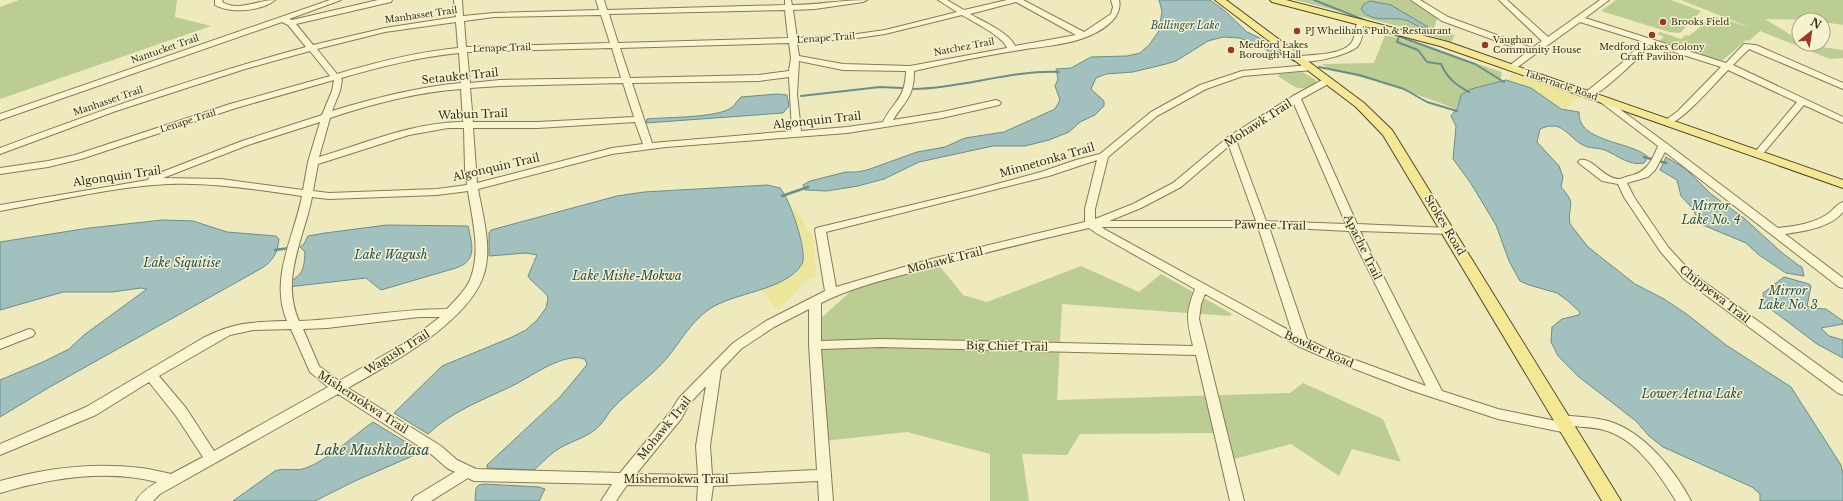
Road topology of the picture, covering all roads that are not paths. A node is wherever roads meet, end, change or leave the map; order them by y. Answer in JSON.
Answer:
{"nodes":[{"id":1,"x":219,"y":0,"type":"edge"},
{"id":2,"x":271,"y":0,"type":"edge"},
{"id":3,"x":337,"y":0,"type":"edge"},
{"id":4,"x":388,"y":0,"type":"edge"},
{"id":5,"x":458,"y":0,"type":"edge"},
{"id":6,"x":600,"y":0,"type":"edge"},
{"id":7,"x":864,"y":0,"type":"edge"},
{"id":8,"x":942,"y":0,"type":"edge"},
{"id":9,"x":1017,"y":0,"type":"edge"},
{"id":10,"x":1115,"y":0,"type":"edge"},
{"id":11,"x":1220,"y":0,"type":"edge"},
{"id":12,"x":1274,"y":0,"type":"edge"},
{"id":13,"x":1415,"y":0,"type":"edge"},
{"id":14,"x":1503,"y":0,"type":"edge"},
{"id":15,"x":1588,"y":0,"type":"edge"},
{"id":16,"x":1602,"y":2,"type":"edge"},
{"id":17,"x":788,"y":4,"type":"edge"},
{"id":18,"x":605,"y":12,"type":"junction"},
{"id":19,"x":965,"y":13,"type":"junction"},
{"id":20,"x":460,"y":19,"type":"junction"},
{"id":21,"x":1579,"y":19,"type":"junction"},
{"id":22,"x":287,"y":21,"type":"junction"},
{"id":23,"x":1361,"y":22,"type":"junction"},
{"id":24,"x":1083,"y":35,"type":"junction"},
{"id":25,"x":792,"y":40,"type":"junction"},
{"id":26,"x":1646,"y":40,"type":"junction"},
{"id":27,"x":1547,"y":41,"type":"junction"},
{"id":28,"x":615,"y":45,"type":"junction"},
{"id":29,"x":312,"y":48,"type":"junction"},
{"id":30,"x":1011,"y":48,"type":"junction"},
{"id":31,"x":461,"y":50,"type":"junction"},
{"id":32,"x":1533,"y":51,"type":"junction"},
{"id":33,"x":795,"y":58,"type":"junction"},
{"id":34,"x":1298,"y":59,"type":"junction"},
{"id":35,"x":1727,"y":66,"type":"junction"},
{"id":36,"x":1309,"y":68,"type":"junction"},
{"id":37,"x":1512,"y":68,"type":"junction"},
{"id":38,"x":910,"y":69,"type":"junction"},
{"id":39,"x":793,"y":73,"type":"junction"},
{"id":40,"x":337,"y":76,"type":"junction"},
{"id":41,"x":628,"y":81,"type":"junction"},
{"id":42,"x":1327,"y":81,"type":"junction"},
{"id":43,"x":465,"y":85,"type":"junction"},
{"id":44,"x":1843,"y":86,"type":"edge"},
{"id":45,"x":1589,"y":94,"type":"junction"},
{"id":46,"x":1296,"y":98,"type":"junction"},
{"id":47,"x":1602,"y":99,"type":"junction"},
{"id":48,"x":1802,"y":102,"type":"junction"},
{"id":49,"x":996,"y":103,"type":"dead end"},
{"id":50,"x":326,"y":116,"type":"junction"},
{"id":51,"x":0,"y":117,"type":"edge"},
{"id":52,"x":640,"y":119,"type":"junction"},
{"id":53,"x":1843,"y":120,"type":"edge"},
{"id":54,"x":1669,"y":122,"type":"junction"},
{"id":55,"x":887,"y":124,"type":"junction"},
{"id":56,"x":468,"y":125,"type":"junction"},
{"id":57,"x":797,"y":135,"type":"junction"},
{"id":58,"x":1231,"y":139,"type":"junction"},
{"id":59,"x":1663,"y":145,"type":"junction"},
{"id":60,"x":648,"y":146,"type":"junction"},
{"id":61,"x":0,"y":151,"type":"edge"},
{"id":62,"x":1758,"y":154,"type":"junction"},
{"id":63,"x":1103,"y":156,"type":"junction"},
{"id":64,"x":313,"y":162,"type":"junction"},
{"id":65,"x":1583,"y":162,"type":"dead end"},
{"id":66,"x":0,"y":171,"type":"edge"},
{"id":67,"x":145,"y":182,"type":"junction"},
{"id":68,"x":1622,"y":182,"type":"junction"},
{"id":69,"x":1843,"y":184,"type":"edge"},
{"id":70,"x":473,"y":187,"type":"junction"},
{"id":71,"x":307,"y":194,"type":"junction"},
{"id":72,"x":1843,"y":206,"type":"edge"},
{"id":73,"x":0,"y":208,"type":"edge"},
{"id":74,"x":1091,"y":224,"type":"junction"},
{"id":75,"x":1262,"y":224,"type":"junction"},
{"id":76,"x":1353,"y":228,"type":"junction"},
{"id":77,"x":1449,"y":231,"type":"junction"},
{"id":78,"x":1776,"y":232,"type":"junction"},
{"id":79,"x":1843,"y":284,"type":"edge"},
{"id":80,"x":1202,"y":287,"type":"junction"},
{"id":81,"x":831,"y":294,"type":"junction"},
{"id":82,"x":815,"y":302,"type":"junction"},
{"id":83,"x":450,"y":313,"type":"junction"},
{"id":84,"x":294,"y":326,"type":"junction"},
{"id":85,"x":29,"y":333,"type":"dead end"},
{"id":86,"x":1302,"y":343,"type":"junction"},
{"id":87,"x":0,"y":345,"type":"edge"},
{"id":88,"x":815,"y":345,"type":"junction"},
{"id":89,"x":1200,"y":351,"type":"junction"},
{"id":90,"x":715,"y":370,"type":"junction"},
{"id":91,"x":151,"y":375,"type":"junction"},
{"id":92,"x":337,"y":387,"type":"junction"},
{"id":93,"x":1843,"y":390,"type":"edge"},
{"id":94,"x":1437,"y":394,"type":"junction"},
{"id":95,"x":1565,"y":424,"type":"junction"},
{"id":96,"x":0,"y":450,"type":"edge"},
{"id":97,"x":211,"y":458,"type":"junction"},
{"id":98,"x":468,"y":471,"type":"junction"},
{"id":99,"x":824,"y":475,"type":"junction"},
{"id":100,"x":623,"y":479,"type":"junction"},
{"id":101,"x":172,"y":480,"type":"junction"},
{"id":102,"x":706,"y":481,"type":"junction"},
{"id":103,"x":0,"y":487,"type":"edge"},
{"id":104,"x":143,"y":501,"type":"edge"},
{"id":105,"x":419,"y":501,"type":"edge"},
{"id":106,"x":608,"y":501,"type":"edge"},
{"id":107,"x":704,"y":501,"type":"edge"},
{"id":108,"x":826,"y":501,"type":"edge"},
{"id":109,"x":1237,"y":501,"type":"edge"},
{"id":110,"x":1612,"y":501,"type":"edge"},
{"id":111,"x":1684,"y":501,"type":"edge"}],
"edges":[{"from":1,"to":2,"type":"street"},
{"from":3,"to":22,"type":"street","name":"Nantucket Trail"},
{"from":4,"to":22,"type":"street"},
{"from":5,"to":20,"type":"street","name":"Wagush Trail"},
{"from":6,"to":18,"type":"street"},
{"from":7,"to":17,"type":"street","name":"Manhasset Trail"},
{"from":8,"to":19,"type":"street"},
{"from":9,"to":19,"type":"street","name":"Lenape Trail"},
{"from":9,"to":24,"type":"street"},
{"from":10,"to":24,"type":"street","name":"Natchez Trail"},
{"from":11,"to":34,"type":"main road","name":"Stokes Road"},
{"from":12,"to":23,"type":"main road","name":"Tabernacle Road"},
{"from":13,"to":32,"type":"street"},
{"from":14,"to":27,"type":"street"},
{"from":15,"to":16,"type":"street"},
{"from":16,"to":21,"type":"street"},
{"from":17,"to":18,"type":"street","name":"Manhasset Trail"},
{"from":17,"to":25,"type":"street"},
{"from":18,"to":20,"type":"street","name":"Manhasset Trail"},
{"from":18,"to":28,"type":"street"},
{"from":19,"to":25,"type":"street","name":"Lenape Trail"},
{"from":19,"to":30,"type":"street"},
{"from":20,"to":29,"type":"street","name":"Manhasset Trail"},
{"from":20,"to":31,"type":"street","name":"Wagush Trail"},
{"from":21,"to":26,"type":"street"},
{"from":21,"to":27,"type":"street"},
{"from":22,"to":29,"type":"street"},
{"from":22,"to":51,"type":"street","name":"Nantucket Trail"},
{"from":23,"to":34,"type":"street"},
{"from":23,"to":37,"type":"main road","name":"Tabernacle Road"},
{"from":24,"to":30,"type":"street","name":"Natchez Trail"},
{"from":25,"to":28,"type":"street","name":"Lenape Trail"},
{"from":25,"to":33,"type":"street"},
{"from":26,"to":35,"type":"street"},
{"from":26,"to":45,"type":"street"},
{"from":27,"to":32,"type":"street"},
{"from":28,"to":31,"type":"street","name":"Lenape Trail"},
{"from":28,"to":41,"type":"street"},
{"from":29,"to":40,"type":"street"},
{"from":29,"to":61,"type":"street","name":"Manhasset Trail"},
{"from":30,"to":38,"type":"street","name":"Natchez Trail"},
{"from":31,"to":40,"type":"street","name":"Lenape Trail"},
{"from":31,"to":43,"type":"street","name":"Wagush Trail"},
{"from":32,"to":37,"type":"street"},
{"from":33,"to":38,"type":"street","name":"Natchez Trail"},
{"from":33,"to":39,"type":"street"},
{"from":34,"to":36,"type":"main road","name":"Stokes Road"},
{"from":35,"to":44,"type":"street"},
{"from":35,"to":48,"type":"street"},
{"from":35,"to":54,"type":"street"},
{"from":36,"to":42,"type":"main road","name":"Stokes Road"},
{"from":36,"to":63,"type":"street","name":"Minnetonka Trail"},
{"from":37,"to":45,"type":"main road","name":"Tabernacle Road"},
{"from":38,"to":55,"type":"street"},
{"from":39,"to":41,"type":"street","name":"Setauket Trail"},
{"from":39,"to":57,"type":"street"},
{"from":40,"to":50,"type":"street","name":"Mishemokwa Trail"},
{"from":40,"to":66,"type":"street","name":"Lenape Trail"},
{"from":41,"to":43,"type":"street","name":"Setauket Trail"},
{"from":41,"to":52,"type":"street"},
{"from":42,"to":46,"type":"street","name":"Mohawk Trail"},
{"from":42,"to":77,"type":"main road","name":"Stokes Road"},
{"from":43,"to":50,"type":"street","name":"Setauket Trail"},
{"from":43,"to":56,"type":"street","name":"Wagush Trail"},
{"from":45,"to":47,"type":"main road","name":"Tabernacle Road"},
{"from":46,"to":58,"type":"street","name":"Mohawk Trail"},
{"from":46,"to":76,"type":"street","name":"Apache Trail"},
{"from":47,"to":54,"type":"main road","name":"Tabernacle Road"},
{"from":47,"to":59,"type":"street"},
{"from":48,"to":53,"type":"street"},
{"from":48,"to":62,"type":"street"},
{"from":49,"to":55,"type":"street","name":"Algonquin Trail"},
{"from":50,"to":64,"type":"street","name":"Mishemokwa Trail"},
{"from":50,"to":67,"type":"street","name":"Setauket Trail"},
{"from":52,"to":56,"type":"street","name":"Wabun Trail"},
{"from":52,"to":60,"type":"street"},
{"from":54,"to":62,"type":"main road","name":"Tabernacle Road"},
{"from":55,"to":57,"type":"street","name":"Algonquin Trail"},
{"from":56,"to":64,"type":"street","name":"Wabun Trail"},
{"from":56,"to":70,"type":"street","name":"Wagush Trail"},
{"from":57,"to":60,"type":"street","name":"Algonquin Trail"},
{"from":58,"to":74,"type":"street","name":"Mohawk Trail"},
{"from":58,"to":75,"type":"street"},
{"from":59,"to":68,"type":"street"},
{"from":59,"to":78,"type":"street"},
{"from":60,"to":70,"type":"street","name":"Algonquin Trail"},
{"from":62,"to":69,"type":"main road","name":"Tabernacle Road"},
{"from":63,"to":74,"type":"street"},
{"from":63,"to":81,"type":"street","name":"Minnetonka Trail"},
{"from":64,"to":71,"type":"street","name":"Mishemokwa Trail"},
{"from":65,"to":68,"type":"street"},
{"from":67,"to":71,"type":"street","name":"Algonquin Trail"},
{"from":67,"to":73,"type":"street","name":"Algonquin Trail"},
{"from":68,"to":93,"type":"street","name":"Chippewa Trail"},
{"from":70,"to":71,"type":"street","name":"Algonquin Trail"},
{"from":70,"to":83,"type":"street","name":"Wagush Trail"},
{"from":71,"to":84,"type":"street","name":"Mishemokwa Trail"},
{"from":72,"to":78,"type":"street"},
{"from":74,"to":75,"type":"street","name":"Pawnee Trail"},
{"from":74,"to":80,"type":"street","name":"Bowker Road"},
{"from":74,"to":81,"type":"street","name":"Mohawk Trail"},
{"from":75,"to":76,"type":"street","name":"Pawnee Trail"},
{"from":75,"to":86,"type":"street"},
{"from":76,"to":77,"type":"street","name":"Pawnee Trail"},
{"from":76,"to":94,"type":"street","name":"Apache Trail"},
{"from":77,"to":95,"type":"main road","name":"Stokes Road"},
{"from":78,"to":79,"type":"street"},
{"from":80,"to":86,"type":"street","name":"Bowker Road"},
{"from":80,"to":89,"type":"street"},
{"from":81,"to":82,"type":"street","name":"Mohawk Trail"},
{"from":82,"to":88,"type":"street"},
{"from":82,"to":90,"type":"street","name":"Mohawk Trail"},
{"from":83,"to":84,"type":"street"},
{"from":83,"to":92,"type":"street","name":"Wagush Trail"},
{"from":84,"to":91,"type":"street"},
{"from":84,"to":92,"type":"street","name":"Mishemokwa Trail"},
{"from":85,"to":87,"type":"street"},
{"from":86,"to":94,"type":"street","name":"Bowker Road"},
{"from":88,"to":89,"type":"street","name":"Big Chief Trail"},
{"from":88,"to":99,"type":"street"},
{"from":89,"to":109,"type":"street"},
{"from":90,"to":100,"type":"street","name":"Mohawk Trail"},
{"from":90,"to":102,"type":"street"},
{"from":91,"to":96,"type":"street"},
{"from":91,"to":97,"type":"street"},
{"from":92,"to":97,"type":"street","name":"Wagush Trail"},
{"from":92,"to":98,"type":"street","name":"Mishemokwa Trail"},
{"from":94,"to":95,"type":"street","name":"Bowker Road"},
{"from":95,"to":110,"type":"main road","name":"Stokes Road"},
{"from":95,"to":111,"type":"street","name":"Bowker Road"},
{"from":97,"to":101,"type":"street","name":"Wagush Trail"},
{"from":98,"to":100,"type":"street","name":"Mishemokwa Trail"},
{"from":98,"to":105,"type":"street"},
{"from":99,"to":102,"type":"street","name":"Mishemokwa Trail"},
{"from":99,"to":108,"type":"street"},
{"from":100,"to":102,"type":"street","name":"Mishemokwa Trail"},
{"from":100,"to":106,"type":"street","name":"Mohawk Trail"},
{"from":101,"to":103,"type":"street"},
{"from":101,"to":104,"type":"street","name":"Wagush Trail"},
{"from":102,"to":107,"type":"street"}]}
